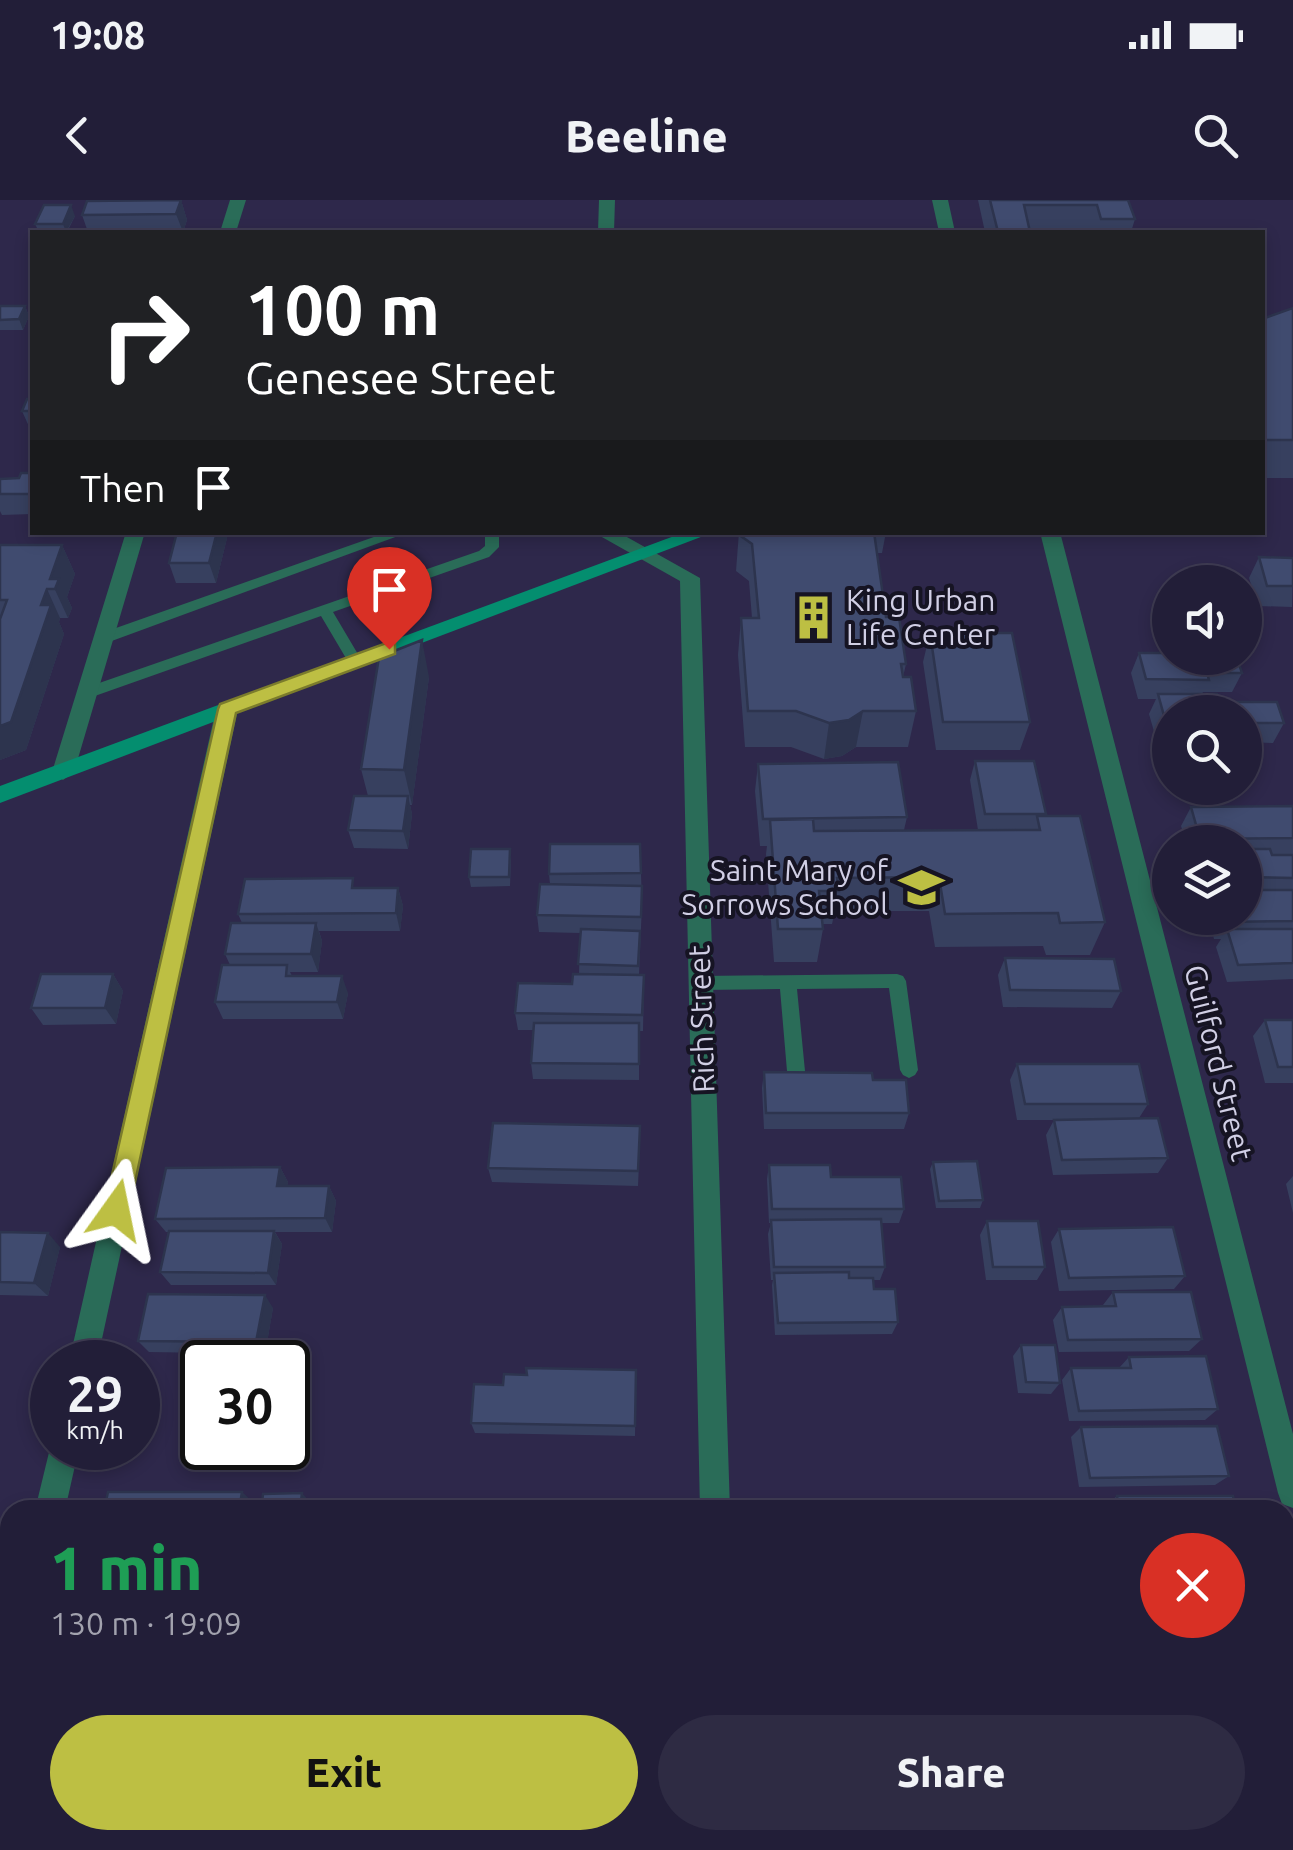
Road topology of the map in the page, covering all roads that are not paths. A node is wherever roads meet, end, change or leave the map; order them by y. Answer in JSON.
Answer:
{"nodes":[{"id":1,"x":238,"y":200,"type":"edge"},
{"id":2,"x":607,"y":200,"type":"edge"},
{"id":3,"x":940,"y":200,"type":"edge"},
{"id":4,"x":229,"y":230,"type":"edge"},
{"id":5,"x":606,"y":230,"type":"edge"},
{"id":6,"x":947,"y":230,"type":"edge"},
{"id":7,"x":135,"y":535,"type":"edge"},
{"id":8,"x":396,"y":535,"type":"edge"},
{"id":9,"x":492,"y":535,"type":"edge"},
{"id":10,"x":608,"y":535,"type":"edge"},
{"id":11,"x":698,"y":535,"type":"edge"},
{"id":12,"x":1051,"y":535,"type":"edge"},
{"id":13,"x":645,"y":555,"type":"junction"},
{"id":14,"x":325,"y":610,"type":"junction"},
{"id":15,"x":104,"y":638,"type":"junction"},
{"id":16,"x":355,"y":661,"type":"junction"},
{"id":17,"x":87,"y":693,"type":"junction"},
{"id":18,"x":227,"y":709,"type":"junction"},
{"id":19,"x":63,"y":772,"type":"junction"},
{"id":20,"x":0,"y":795,"type":"edge"},
{"id":21,"x":788,"y":982,"type":"junction"},
{"id":22,"x":701,"y":983,"type":"junction"},
{"id":23,"x":910,"y":1070,"type":"dead end"},
{"id":24,"x":796,"y":1071,"type":"edge"},
{"id":25,"x":88,"y":1340,"type":"edge"},
{"id":26,"x":59,"y":1470,"type":"edge"},
{"id":27,"x":1293,"y":1493,"type":"edge"},
{"id":28,"x":52,"y":1500,"type":"edge"},
{"id":29,"x":716,"y":1500,"type":"edge"}],
"edges":[{"from":1,"to":4,"type":"street"},
{"from":2,"to":5,"type":"street"},
{"from":3,"to":6,"type":"street"},
{"from":7,"to":15,"type":"street"},
{"from":8,"to":15,"type":"lane"},
{"from":9,"to":14,"type":"lane"},
{"from":10,"to":13,"type":"street"},
{"from":11,"to":13,"type":"main road"},
{"from":12,"to":27,"type":"street","name":"Guilford Street"},
{"from":13,"to":16,"type":"main road"},
{"from":13,"to":22,"type":"street","name":"Rich Street"},
{"from":14,"to":16,"type":"lane"},
{"from":14,"to":17,"type":"lane"},
{"from":15,"to":17,"type":"street"},
{"from":16,"to":18,"type":"main road"},
{"from":17,"to":19,"type":"street"},
{"from":18,"to":19,"type":"main road"},
{"from":18,"to":25,"type":"street"},
{"from":19,"to":20,"type":"main road"},
{"from":21,"to":22,"type":"lane"},
{"from":21,"to":23,"type":"lane"},
{"from":21,"to":24,"type":"lane"},
{"from":22,"to":29,"type":"street","name":"Rich Street"},
{"from":26,"to":28,"type":"street"}]}
